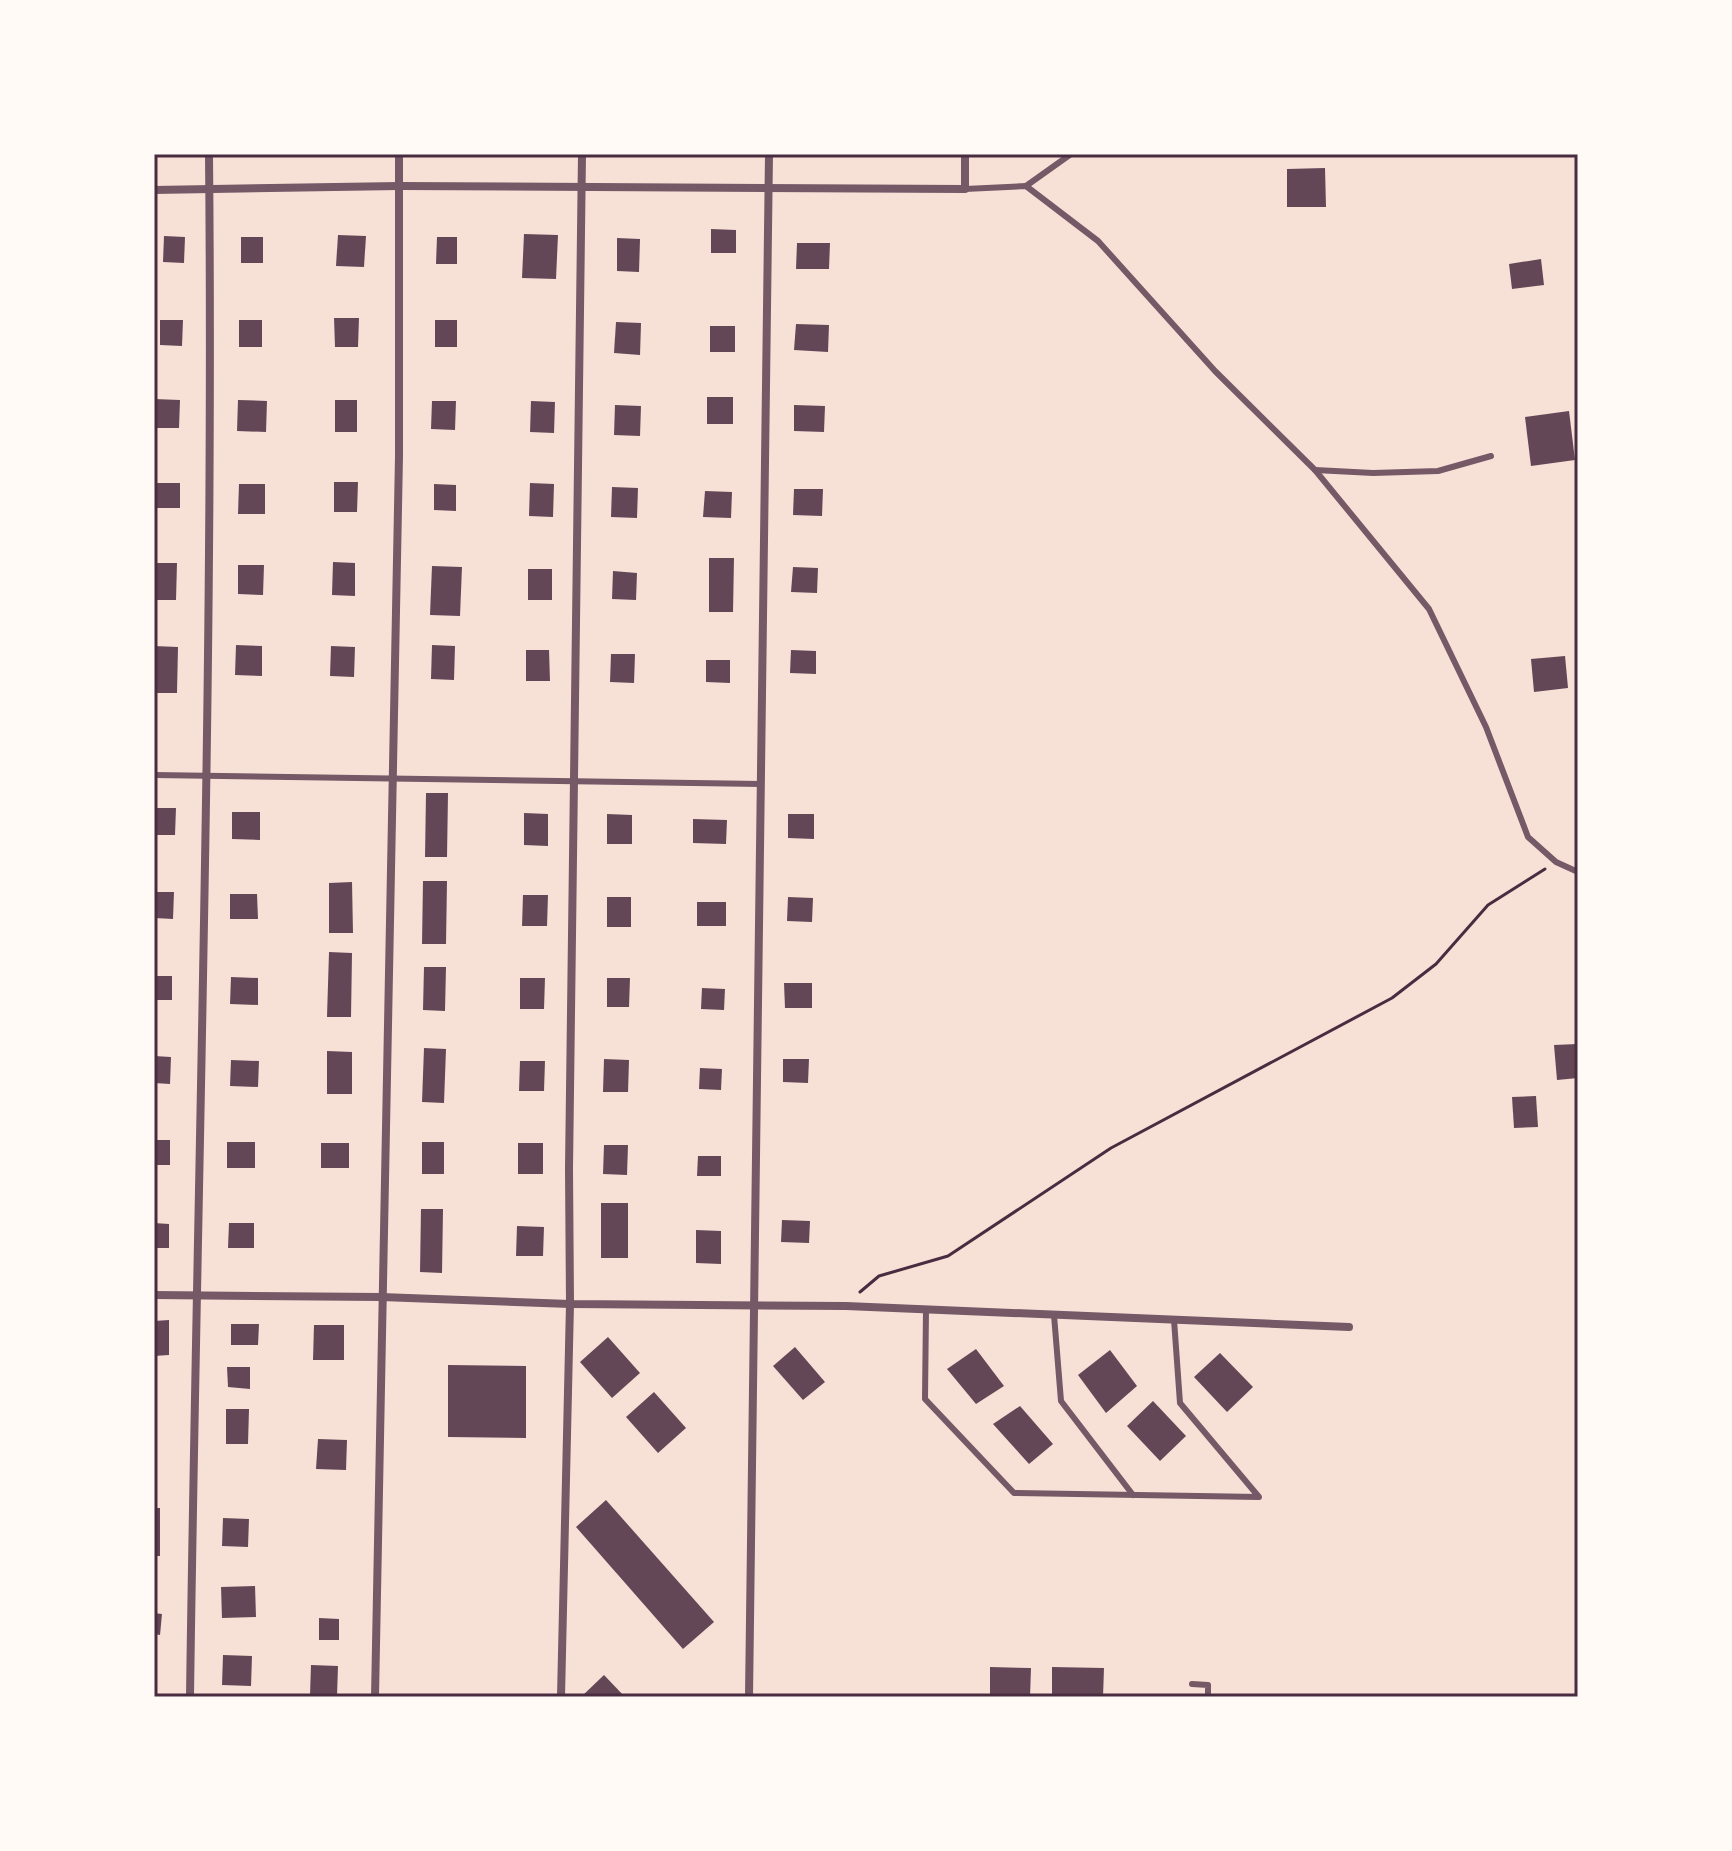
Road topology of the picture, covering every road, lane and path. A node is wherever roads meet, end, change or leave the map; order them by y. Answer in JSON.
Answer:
{"nodes":[{"id":1,"x":209,"y":154,"type":"edge"},
{"id":2,"x":399,"y":154,"type":"edge"},
{"id":3,"x":582,"y":154,"type":"edge"},
{"id":4,"x":769,"y":154,"type":"edge"},
{"id":5,"x":965,"y":154,"type":"edge"},
{"id":6,"x":1071,"y":154,"type":"edge"},
{"id":7,"x":399,"y":186,"type":"junction"},
{"id":8,"x":582,"y":186,"type":"junction"},
{"id":9,"x":1026,"y":186,"type":"junction"},
{"id":10,"x":769,"y":188,"type":"junction"},
{"id":11,"x":965,"y":189,"type":"junction"},
{"id":12,"x":154,"y":190,"type":"edge"},
{"id":13,"x":209,"y":190,"type":"junction"},
{"id":14,"x":1491,"y":456,"type":"dead end"},
{"id":15,"x":1315,"y":470,"type":"junction"},
{"id":16,"x":154,"y":775,"type":"edge"},
{"id":17,"x":207,"y":775,"type":"junction"},
{"id":18,"x":391,"y":778,"type":"junction"},
{"id":19,"x":574,"y":783,"type":"junction"},
{"id":20,"x":761,"y":784,"type":"junction"},
{"id":21,"x":1556,"y":862,"type":"junction"},
{"id":22,"x":1578,"y":872,"type":"edge"},
{"id":23,"x":154,"y":1295,"type":"edge"},
{"id":24,"x":196,"y":1295,"type":"junction"},
{"id":25,"x":381,"y":1297,"type":"junction"},
{"id":26,"x":570,"y":1304,"type":"junction"},
{"id":27,"x":754,"y":1304,"type":"junction"},
{"id":28,"x":846,"y":1306,"type":"junction"},
{"id":29,"x":926,"y":1309,"type":"junction"},
{"id":30,"x":1054,"y":1315,"type":"junction"},
{"id":31,"x":1174,"y":1320,"type":"junction"},
{"id":32,"x":1349,"y":1327,"type":"dead end"},
{"id":33,"x":1133,"y":1495,"type":"junction"},
{"id":34,"x":1192,"y":1684,"type":"dead end"},
{"id":35,"x":190,"y":1697,"type":"edge"},
{"id":36,"x":375,"y":1697,"type":"edge"},
{"id":37,"x":561,"y":1697,"type":"edge"},
{"id":38,"x":749,"y":1697,"type":"edge"},
{"id":39,"x":1208,"y":1697,"type":"edge"}],
"edges":[{"from":1,"to":13,"type":"street"},
{"from":2,"to":7,"type":"street"},
{"from":3,"to":8,"type":"street"},
{"from":4,"to":10,"type":"street"},
{"from":5,"to":11,"type":"street"},
{"from":6,"to":9,"type":"lane"},
{"from":7,"to":8,"type":"street"},
{"from":7,"to":13,"type":"street"},
{"from":7,"to":18,"type":"street"},
{"from":8,"to":10,"type":"street"},
{"from":8,"to":19,"type":"street"},
{"from":9,"to":11,"type":"lane"},
{"from":9,"to":15,"type":"lane"},
{"from":10,"to":11,"type":"street"},
{"from":10,"to":20,"type":"street"},
{"from":12,"to":13,"type":"street"},
{"from":13,"to":17,"type":"street"},
{"from":14,"to":15,"type":"lane"},
{"from":15,"to":21,"type":"lane"},
{"from":16,"to":17,"type":"lane"},
{"from":17,"to":18,"type":"lane"},
{"from":17,"to":24,"type":"street"},
{"from":18,"to":19,"type":"lane"},
{"from":18,"to":25,"type":"street"},
{"from":19,"to":20,"type":"lane"},
{"from":19,"to":26,"type":"street"},
{"from":20,"to":27,"type":"street"},
{"from":21,"to":22,"type":"lane"},
{"from":21,"to":28,"type":"path"},
{"from":23,"to":24,"type":"street"},
{"from":24,"to":25,"type":"street"},
{"from":24,"to":35,"type":"street"},
{"from":25,"to":26,"type":"street"},
{"from":25,"to":36,"type":"street"},
{"from":26,"to":27,"type":"street"},
{"from":26,"to":37,"type":"street"},
{"from":27,"to":28,"type":"street"},
{"from":27,"to":38,"type":"street"},
{"from":28,"to":29,"type":"street"},
{"from":29,"to":30,"type":"street"},
{"from":29,"to":33,"type":"lane"},
{"from":30,"to":31,"type":"street"},
{"from":30,"to":33,"type":"lane"},
{"from":31,"to":32,"type":"street"},
{"from":31,"to":33,"type":"lane"},
{"from":34,"to":39,"type":"lane"}]}
